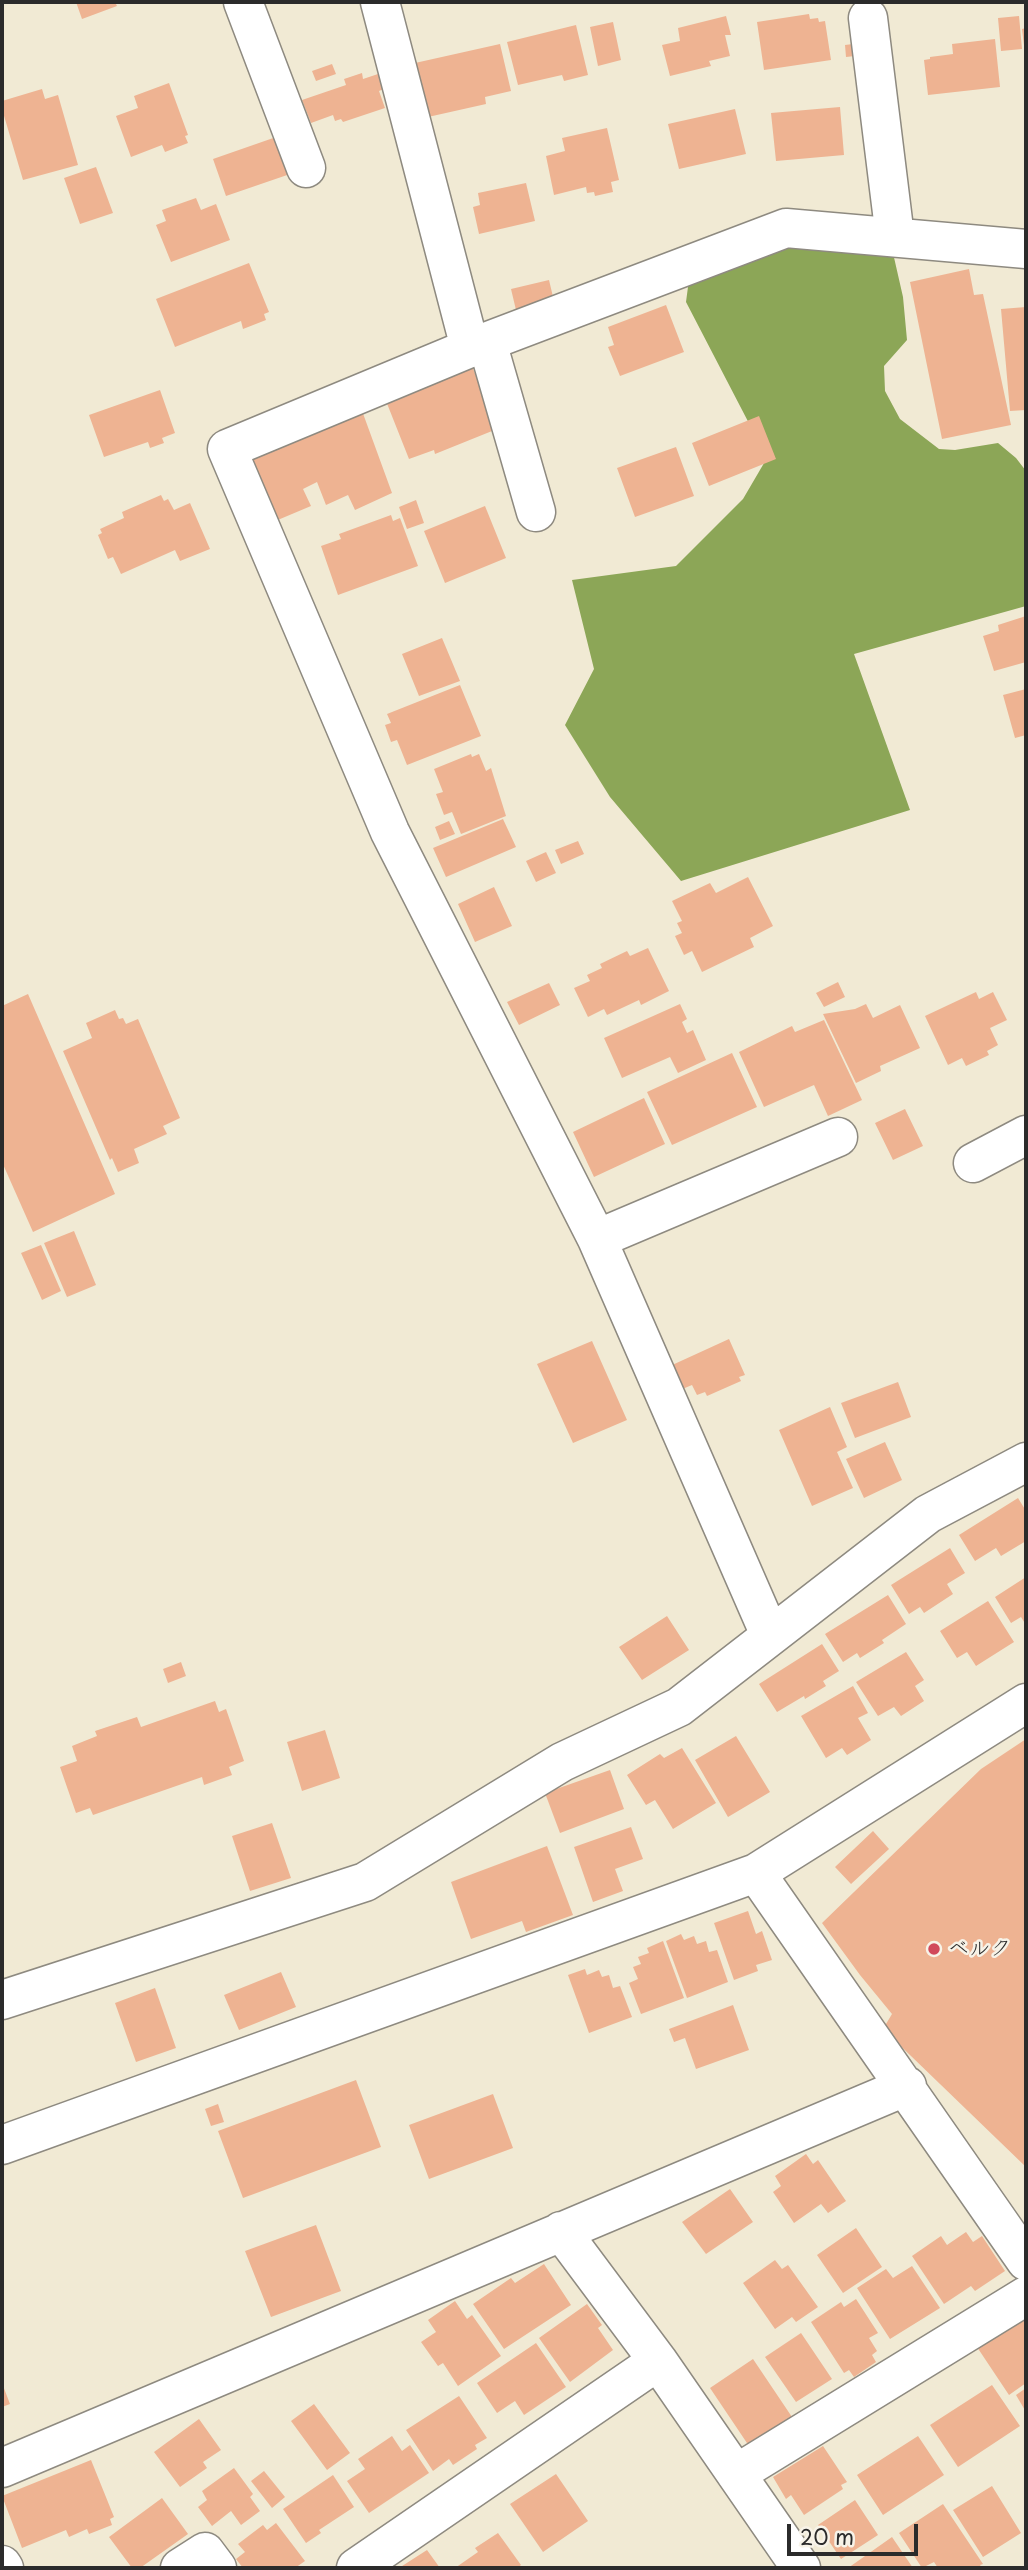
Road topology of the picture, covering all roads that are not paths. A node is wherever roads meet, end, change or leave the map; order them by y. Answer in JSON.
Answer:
{"nodes":[{"id":1,"x":243,"y":2,"type":"edge"},
{"id":2,"x":380,"y":2,"type":"edge"},
{"id":3,"x":868,"y":18,"type":"dead end"},
{"id":4,"x":306,"y":168,"type":"dead end"},
{"id":5,"x":895,"y":237,"type":"junction"},
{"id":6,"x":1026,"y":249,"type":"edge"},
{"id":7,"x":479,"y":345,"type":"junction"},
{"id":8,"x":536,"y":512,"type":"dead end"},
{"id":9,"x":1026,"y":1135,"type":"edge"},
{"id":10,"x":838,"y":1137,"type":"dead end"},
{"id":11,"x":973,"y":1163,"type":"dead end"},
{"id":12,"x":597,"y":1239,"type":"junction"},
{"id":13,"x":1026,"y":1462,"type":"edge"},
{"id":14,"x":771,"y":1635,"type":"junction"},
{"id":15,"x":1026,"y":1703,"type":"edge"},
{"id":16,"x":756,"y":1872,"type":"junction"},
{"id":17,"x":2,"y":2000,"type":"edge"},
{"id":18,"x":906,"y":2086,"type":"junction"},
{"id":19,"x":2,"y":2145,"type":"edge"},
{"id":20,"x":561,"y":2231,"type":"junction"},
{"id":21,"x":1026,"y":2261,"type":"edge"},
{"id":22,"x":1026,"y":2296,"type":"edge"},
{"id":23,"x":658,"y":2361,"type":"junction"},
{"id":24,"x":2,"y":2468,"type":"edge"},
{"id":25,"x":736,"y":2474,"type":"junction"},
{"id":26,"x":786,"y":2563,"type":"edge"},
{"id":27,"x":180,"y":2568,"type":"edge"},
{"id":28,"x":217,"y":2568,"type":"edge"},
{"id":29,"x":356,"y":2568,"type":"edge"}],
"edges":[{"from":1,"to":4,"type":"street"},
{"from":2,"to":7,"type":"street"},
{"from":3,"to":5,"type":"street"},
{"from":5,"to":6,"type":"street"},
{"from":5,"to":7,"type":"street"},
{"from":7,"to":8,"type":"street"},
{"from":7,"to":12,"type":"street"},
{"from":9,"to":11,"type":"street"},
{"from":10,"to":12,"type":"street"},
{"from":12,"to":14,"type":"street"},
{"from":13,"to":14,"type":"street"},
{"from":14,"to":17,"type":"street"},
{"from":15,"to":16,"type":"street"},
{"from":16,"to":18,"type":"street"},
{"from":16,"to":19,"type":"street"},
{"from":18,"to":20,"type":"street"},
{"from":18,"to":21,"type":"street"},
{"from":20,"to":23,"type":"street"},
{"from":20,"to":24,"type":"street"},
{"from":22,"to":25,"type":"street"},
{"from":23,"to":25,"type":"street"},
{"from":23,"to":29,"type":"street"},
{"from":25,"to":26,"type":"street"},
{"from":27,"to":28,"type":"street"}]}
